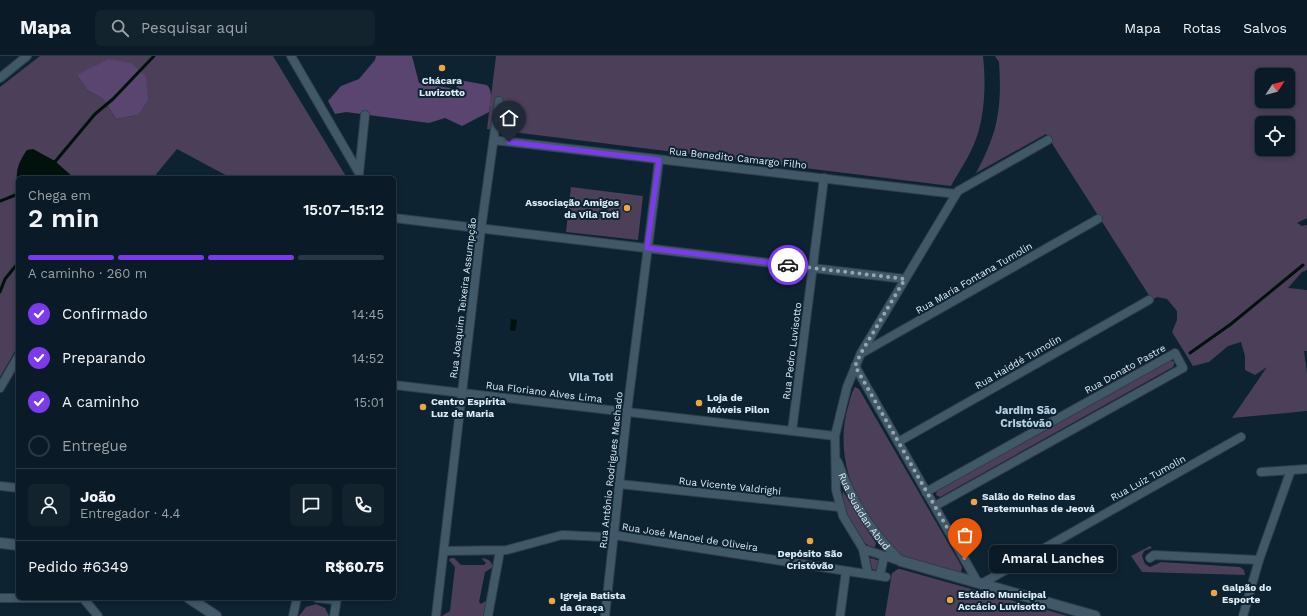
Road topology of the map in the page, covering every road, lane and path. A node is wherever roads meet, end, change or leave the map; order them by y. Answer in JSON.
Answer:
{"nodes":[{"id":1,"x":27,"y":56,"type":"edge"},
{"id":2,"x":291,"y":56,"type":"edge"},
{"id":3,"x":0,"y":78,"type":"edge"},
{"id":4,"x":499,"y":101,"type":"dead end"},
{"id":5,"x":365,"y":115,"type":"dead end"},
{"id":6,"x":494,"y":140,"type":"junction"},
{"id":7,"x":1048,"y":140,"type":"dead end"},
{"id":8,"x":659,"y":160,"type":"junction"},
{"id":9,"x":359,"y":176,"type":"edge"},
{"id":10,"x":824,"y":178,"type":"junction"},
{"id":11,"x":957,"y":193,"type":"junction"},
{"id":12,"x":396,"y":218,"type":"edge"},
{"id":13,"x":1098,"y":219,"type":"dead end"},
{"id":14,"x":481,"y":229,"type":"junction"},
{"id":15,"x":647,"y":248,"type":"junction"},
{"id":16,"x":812,"y":268,"type":"junction"},
{"id":17,"x":905,"y":279,"type":"junction"},
{"id":18,"x":1149,"y":300,"type":"dead end"},
{"id":19,"x":861,"y":353,"type":"junction"},
{"id":20,"x":16,"y":360,"type":"edge"},
{"id":21,"x":855,"y":366,"type":"junction"},
{"id":22,"x":396,"y":385,"type":"edge"},
{"id":23,"x":0,"y":388,"type":"edge"},
{"id":24,"x":462,"y":393,"type":"junction"},
{"id":25,"x":627,"y":412,"type":"junction"},
{"id":26,"x":792,"y":431,"type":"junction"},
{"id":27,"x":835,"y":436,"type":"junction"},
{"id":28,"x":1241,"y":437,"type":"dead end"},
{"id":29,"x":898,"y":442,"type":"junction"},
{"id":30,"x":836,"y":456,"type":"junction"},
{"id":31,"x":1307,"y":469,"type":"edge"},
{"id":32,"x":1291,"y":470,"type":"junction"},
{"id":33,"x":1261,"y":472,"type":"dead end"},
{"id":34,"x":619,"y":484,"type":"junction"},
{"id":35,"x":0,"y":486,"type":"edge"},
{"id":36,"x":16,"y":488,"type":"edge"},
{"id":37,"x":926,"y":492,"type":"junction"},
{"id":38,"x":935,"y":506,"type":"junction"},
{"id":39,"x":839,"y":507,"type":"junction"},
{"id":40,"x":614,"y":536,"type":"junction"},
{"id":41,"x":0,"y":543,"type":"edge"},
{"id":42,"x":16,"y":545,"type":"edge"},
{"id":43,"x":863,"y":549,"type":"junction"},
{"id":44,"x":444,"y":551,"type":"junction"},
{"id":45,"x":500,"y":551,"type":"junction"},
{"id":46,"x":884,"y":556,"type":"junction"},
{"id":47,"x":1150,"y":558,"type":"dead end"},
{"id":48,"x":901,"y":562,"type":"junction"},
{"id":49,"x":1258,"y":564,"type":"junction"},
{"id":50,"x":846,"y":571,"type":"junction"},
{"id":51,"x":868,"y":574,"type":"junction"},
{"id":52,"x":980,"y":584,"type":"junction"},
{"id":53,"x":0,"y":598,"type":"edge"},
{"id":54,"x":16,"y":598,"type":"edge"},
{"id":55,"x":85,"y":600,"type":"edge"},
{"id":56,"x":192,"y":600,"type":"edge"},
{"id":57,"x":297,"y":600,"type":"edge"},
{"id":58,"x":336,"y":600,"type":"edge"},
{"id":59,"x":98,"y":616,"type":"edge"},
{"id":60,"x":216,"y":616,"type":"edge"},
{"id":61,"x":293,"y":616,"type":"edge"},
{"id":62,"x":334,"y":616,"type":"edge"},
{"id":63,"x":436,"y":616,"type":"edge"},
{"id":64,"x":488,"y":616,"type":"edge"},
{"id":65,"x":605,"y":616,"type":"edge"},
{"id":66,"x":840,"y":616,"type":"edge"},
{"id":67,"x":1095,"y":616,"type":"edge"},
{"id":68,"x":1243,"y":616,"type":"edge"}],
"edges":[{"from":1,"to":3,"type":"street"},
{"from":2,"to":9,"type":"street"},
{"from":4,"to":6,"type":"street","name":"Rua Joaquim Teixeira Assumpção"},
{"from":5,"to":9,"type":"street"},
{"from":6,"to":8,"type":"street","name":"Rua Benedito Camargo Filho"},
{"from":6,"to":14,"type":"street","name":"Rua Joaquim Teixeira Assumpção"},
{"from":7,"to":11,"type":"street"},
{"from":8,"to":10,"type":"street","name":"Rua Benedito Camargo Filho"},
{"from":8,"to":15,"type":"street","name":"Rua Antônio Rodrigues Machado"},
{"from":10,"to":11,"type":"street","name":"Rua Benedito Camargo Filho"},
{"from":10,"to":16,"type":"street","name":"Rua Pedro Luvisotto"},
{"from":11,"to":17,"type":"street"},
{"from":12,"to":14,"type":"street"},
{"from":13,"to":19,"type":"street","name":"Rua Maria Fontana Tumolin"},
{"from":14,"to":15,"type":"street"},
{"from":14,"to":24,"type":"street","name":"Rua Joaquim Teixeira Assumpção"},
{"from":15,"to":16,"type":"street"},
{"from":15,"to":25,"type":"street","name":"Rua Antônio Rodrigues Machado"},
{"from":16,"to":17,"type":"street"},
{"from":16,"to":26,"type":"street","name":"Rua Pedro Luvisotto"},
{"from":17,"to":19,"type":"street"},
{"from":18,"to":29,"type":"street","name":"Rua Haiddé Tumolin"},
{"from":19,"to":21,"type":"street"},
{"from":20,"to":23,"type":"street"},
{"from":21,"to":27,"type":"street"},
{"from":21,"to":29,"type":"street"},
{"from":22,"to":24,"type":"street","name":"Rua Floriano Alves Lima"},
{"from":24,"to":25,"type":"street","name":"Rua Floriano Alves Lima"},
{"from":24,"to":44,"type":"street","name":"Rua Joaquim Teixeira Assumpção"},
{"from":25,"to":26,"type":"street","name":"Rua Floriano Alves Lima"},
{"from":25,"to":34,"type":"street","name":"Rua Antônio Rodrigues Machado"},
{"from":26,"to":27,"type":"street","name":"Rua Floriano Alves Lima"},
{"from":27,"to":30,"type":"street"},
{"from":28,"to":52,"type":"street","name":"Rua Luiz Tumolin"},
{"from":29,"to":37,"type":"street"},
{"from":30,"to":39,"type":"street"},
{"from":30,"to":48,"type":"street","name":"Rua Suaidan Abud"},
{"from":31,"to":32,"type":"street"},
{"from":32,"to":33,"type":"street"},
{"from":32,"to":49,"type":"street"},
{"from":34,"to":39,"type":"street","name":"Rua Vicente Valdrighi"},
{"from":34,"to":40,"type":"street","name":"Rua Antônio Rodrigues Machado"},
{"from":35,"to":36,"type":"street"},
{"from":37,"to":38,"type":"street"},
{"from":37,"to":38,"type":"street","name":"Rua Donato Pastre"},
{"from":38,"to":52,"type":"street"},
{"from":39,"to":43,"type":"street"},
{"from":40,"to":45,"type":"street","name":"Rua José Manoel de Oliveira"},
{"from":40,"to":50,"type":"street","name":"Rua José Manoel de Oliveira"},
{"from":40,"to":65,"type":"street","name":"Rua Antônio Rodrigues Machado"},
{"from":41,"to":42,"type":"street"},
{"from":43,"to":46,"type":"street","name":"Rua Suaidan Abud"},
{"from":43,"to":51,"type":"street"},
{"from":44,"to":45,"type":"street","name":"Rua José Manoel de Oliveira"},
{"from":44,"to":63,"type":"street","name":"Rua Joaquim Teixeira Assumpção"},
{"from":45,"to":64,"type":"street"},
{"from":46,"to":48,"type":"street","name":"Rua Suaidan Abud"},
{"from":46,"to":51,"type":"street","name":"Rua José Manoel de Oliveira"},
{"from":47,"to":49,"type":"street"},
{"from":48,"to":52,"type":"street","name":"Rua Suaidan Abud"},
{"from":49,"to":68,"type":"street"},
{"from":50,"to":51,"type":"street","name":"Rua José Manoel de Oliveira"},
{"from":50,"to":66,"type":"street"},
{"from":52,"to":67,"type":"street","name":"Rua Suaidan Abud"},
{"from":53,"to":54,"type":"street"},
{"from":55,"to":59,"type":"street"},
{"from":56,"to":60,"type":"street"},
{"from":57,"to":61,"type":"street"},
{"from":58,"to":62,"type":"street"}]}
